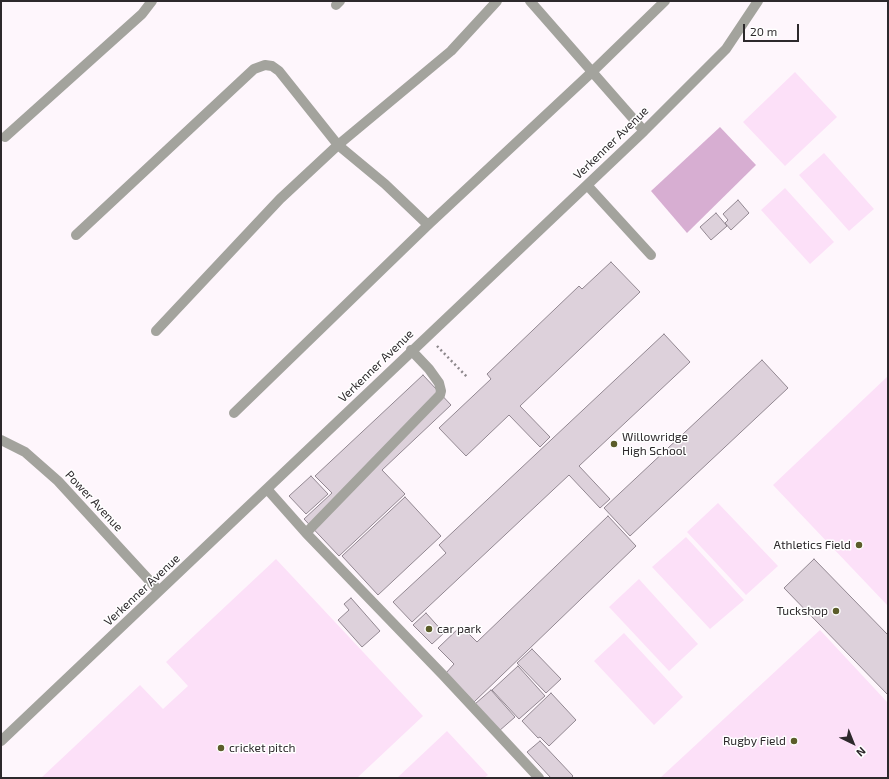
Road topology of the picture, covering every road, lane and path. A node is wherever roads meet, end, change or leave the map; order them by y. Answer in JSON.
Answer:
{"nodes":[{"id":1,"x":152,"y":1,"type":"edge"},
{"id":2,"x":497,"y":1,"type":"edge"},
{"id":3,"x":530,"y":1,"type":"edge"},
{"id":4,"x":664,"y":1,"type":"edge"},
{"id":5,"x":758,"y":1,"type":"edge"},
{"id":6,"x":592,"y":72,"type":"junction"},
{"id":7,"x":644,"y":131,"type":"junction"},
{"id":8,"x":5,"y":137,"type":"dead end"},
{"id":9,"x":338,"y":145,"type":"junction"},
{"id":10,"x":587,"y":185,"type":"junction"},
{"id":11,"x":428,"y":225,"type":"junction"},
{"id":12,"x":76,"y":235,"type":"dead end"},
{"id":13,"x":651,"y":256,"type":"dead end"},
{"id":14,"x":156,"y":330,"type":"dead end"},
{"id":15,"x":432,"y":342,"type":"dead end"},
{"id":16,"x":411,"y":350,"type":"junction"},
{"id":17,"x":468,"y":378,"type":"dead end"},
{"id":18,"x":234,"y":413,"type":"dead end"},
{"id":19,"x":1,"y":440,"type":"edge"},
{"id":20,"x":267,"y":489,"type":"junction"},
{"id":21,"x":306,"y":533,"type":"junction"},
{"id":22,"x":159,"y":591,"type":"junction"},
{"id":23,"x":1,"y":741,"type":"edge"},
{"id":24,"x":539,"y":778,"type":"edge"}],
"edges":[{"from":1,"to":8,"type":"street"},
{"from":2,"to":9,"type":"street"},
{"from":3,"to":6,"type":"street"},
{"from":4,"to":6,"type":"street"},
{"from":5,"to":7,"type":"street","name":"Verkenner Avenue"},
{"from":6,"to":7,"type":"street"},
{"from":6,"to":11,"type":"street"},
{"from":7,"to":10,"type":"street","name":"Verkenner Avenue"},
{"from":9,"to":11,"type":"street"},
{"from":9,"to":12,"type":"street"},
{"from":9,"to":14,"type":"street"},
{"from":10,"to":13,"type":"street"},
{"from":10,"to":16,"type":"street","name":"Verkenner Avenue"},
{"from":11,"to":18,"type":"street"},
{"from":15,"to":17,"type":"path"},
{"from":16,"to":20,"type":"street","name":"Verkenner Avenue"},
{"from":16,"to":21,"type":"street"},
{"from":19,"to":22,"type":"street","name":"Power Avenue"},
{"from":20,"to":21,"type":"street"},
{"from":20,"to":22,"type":"street","name":"Verkenner Avenue"},
{"from":21,"to":24,"type":"street"},
{"from":22,"to":23,"type":"street","name":"Verkenner Avenue"}]}
